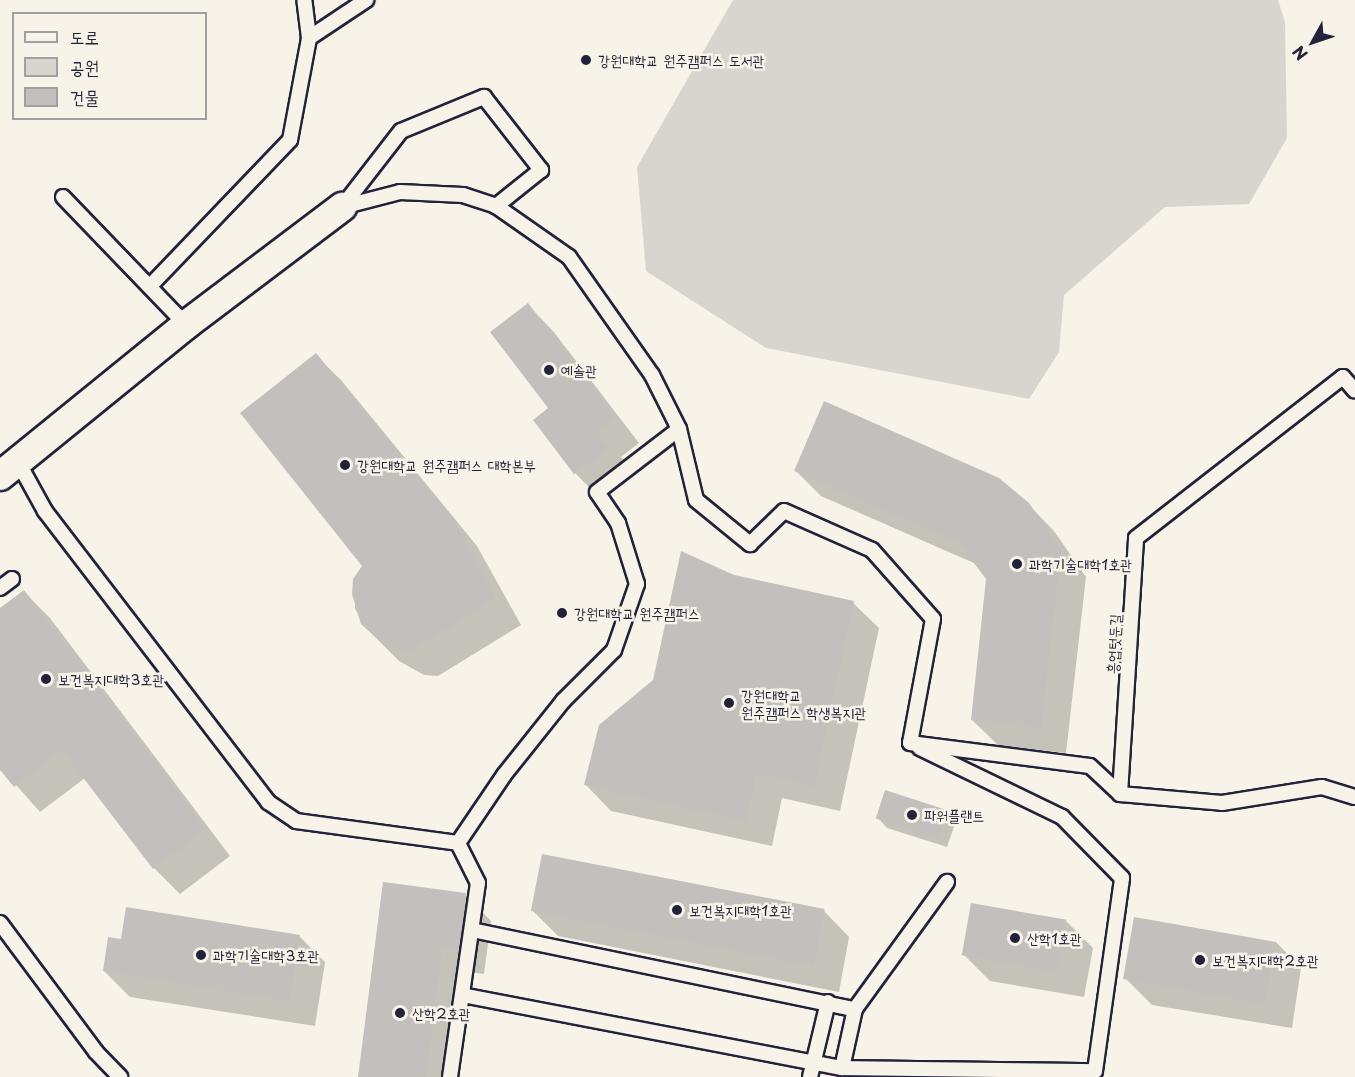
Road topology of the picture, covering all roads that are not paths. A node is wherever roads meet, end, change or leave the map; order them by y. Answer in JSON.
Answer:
{"nodes":[{"id":1,"x":304,"y":0,"type":"edge"},
{"id":2,"x":366,"y":0,"type":"edge"},
{"id":3,"x":309,"y":38,"type":"junction"},
{"id":4,"x":63,"y":197,"type":"dead end"},
{"id":5,"x":496,"y":206,"type":"junction"},
{"id":6,"x":342,"y":207,"type":"junction"},
{"id":7,"x":151,"y":285,"type":"junction"},
{"id":8,"x":186,"y":325,"type":"junction"},
{"id":9,"x":1355,"y":391,"type":"edge"},
{"id":10,"x":679,"y":429,"type":"junction"},
{"id":11,"x":9,"y":469,"type":"edge"},
{"id":12,"x":12,"y":579,"type":"dead end"},
{"id":13,"x":0,"y":588,"type":"edge"},
{"id":14,"x":910,"y":743,"type":"junction"},
{"id":15,"x":1120,"y":794,"type":"junction"},
{"id":16,"x":1355,"y":797,"type":"edge"},
{"id":17,"x":458,"y":843,"type":"junction"},
{"id":18,"x":947,"y":882,"type":"dead end"},
{"id":19,"x":0,"y":923,"type":"edge"},
{"id":20,"x":472,"y":930,"type":"junction"},
{"id":21,"x":462,"y":994,"type":"junction"},
{"id":22,"x":828,"y":1002,"type":"junction"},
{"id":23,"x":855,"y":1009,"type":"junction"},
{"id":24,"x":813,"y":1062,"type":"junction"},
{"id":25,"x":842,"y":1068,"type":"junction"},
{"id":26,"x":120,"y":1077,"type":"edge"},
{"id":27,"x":450,"y":1077,"type":"edge"},
{"id":28,"x":810,"y":1077,"type":"edge"}],
"edges":[{"from":1,"to":3,"type":"lane"},
{"from":2,"to":3,"type":"lane"},
{"from":3,"to":7,"type":"lane"},
{"from":4,"to":7,"type":"lane"},
{"from":5,"to":6,"type":"lane"},
{"from":5,"to":6,"type":"lane"},
{"from":5,"to":10,"type":"lane"},
{"from":6,"to":8,"type":"street"},
{"from":7,"to":8,"type":"lane"},
{"from":8,"to":11,"type":"street"},
{"from":9,"to":15,"type":"lane","name":"흥업텃둔길"},
{"from":10,"to":14,"type":"lane"},
{"from":10,"to":17,"type":"lane"},
{"from":11,"to":17,"type":"lane"},
{"from":12,"to":13,"type":"lane"},
{"from":14,"to":15,"type":"lane"},
{"from":14,"to":25,"type":"lane"},
{"from":15,"to":16,"type":"lane"},
{"from":17,"to":20,"type":"lane"},
{"from":18,"to":23,"type":"lane"},
{"from":19,"to":26,"type":"lane"},
{"from":20,"to":21,"type":"lane"},
{"from":20,"to":22,"type":"lane"},
{"from":21,"to":24,"type":"lane"},
{"from":21,"to":27,"type":"lane"},
{"from":22,"to":23,"type":"lane"},
{"from":22,"to":24,"type":"lane"},
{"from":23,"to":25,"type":"lane"},
{"from":24,"to":25,"type":"lane"},
{"from":24,"to":28,"type":"lane"}]}
